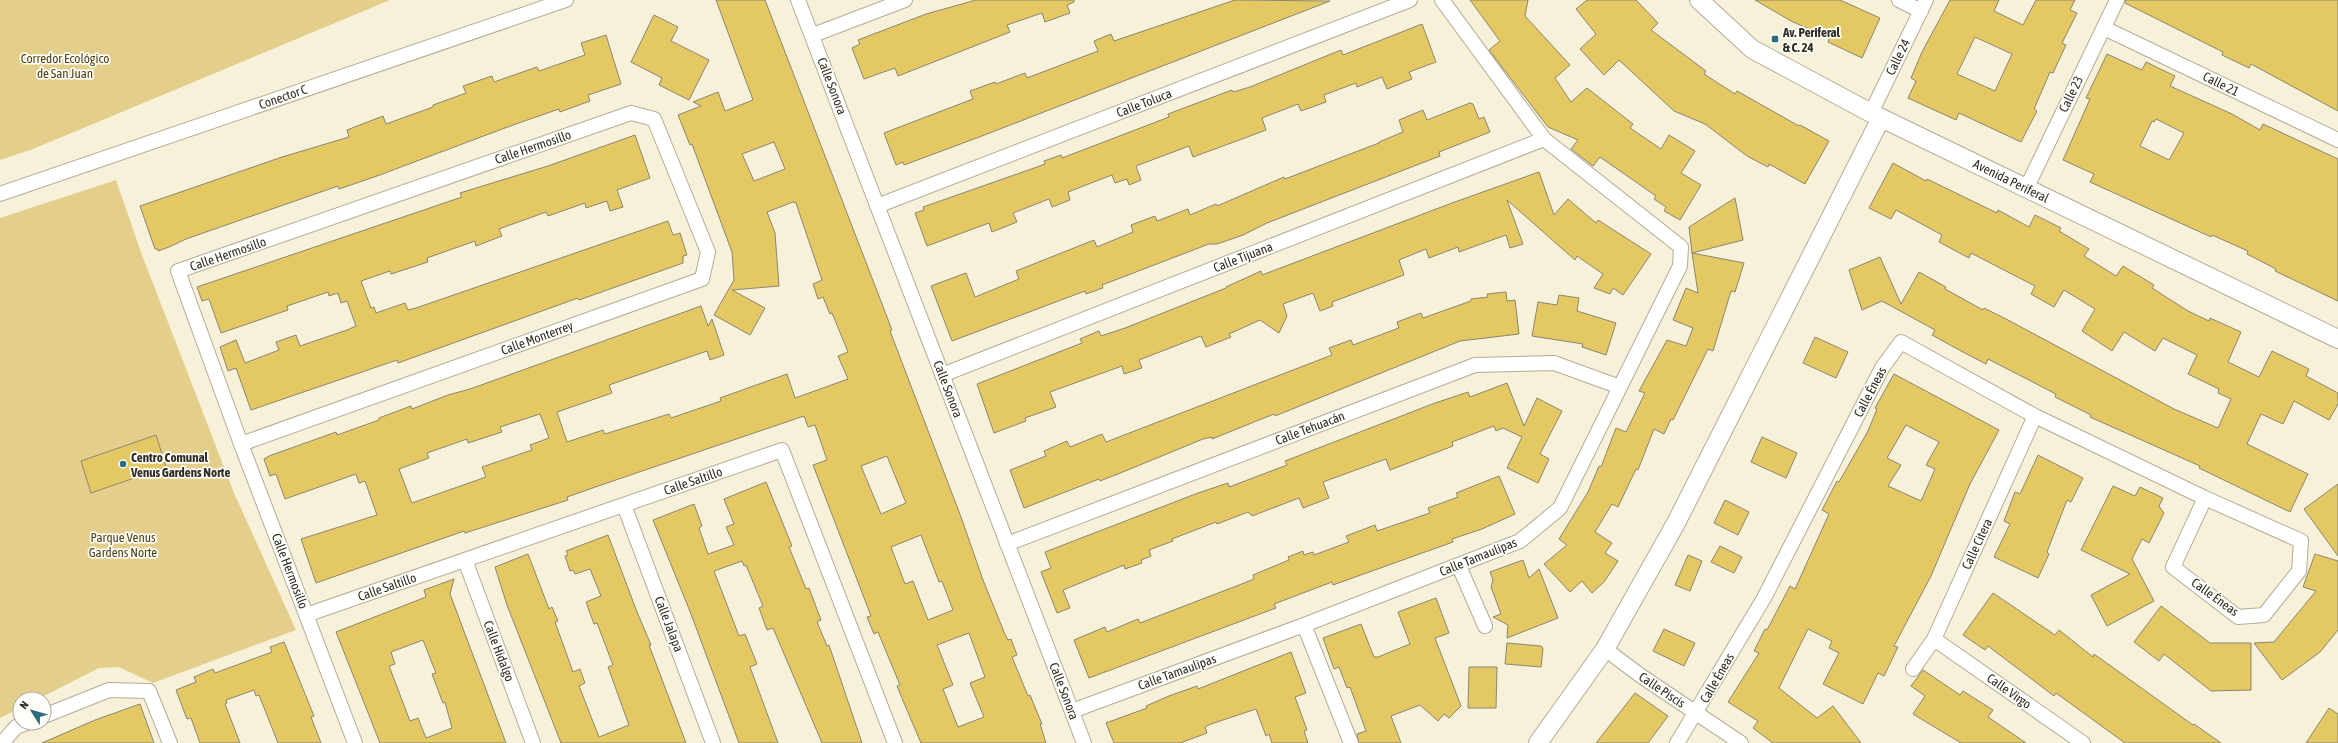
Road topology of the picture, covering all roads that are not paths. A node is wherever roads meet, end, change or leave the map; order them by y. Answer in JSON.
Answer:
{"nodes":[{"id":1,"x":566,"y":0,"type":"edge"},
{"id":2,"x":798,"y":0,"type":"edge"},
{"id":3,"x":904,"y":0,"type":"edge"},
{"id":4,"x":1410,"y":0,"type":"edge"},
{"id":5,"x":1442,"y":0,"type":"edge"},
{"id":6,"x":1699,"y":0,"type":"edge"},
{"id":7,"x":1899,"y":0,"type":"edge"},
{"id":8,"x":2117,"y":0,"type":"edge"},
{"id":9,"x":1923,"y":6,"type":"edge"},
{"id":10,"x":2104,"y":28,"type":"junction"},
{"id":11,"x":813,"y":35,"type":"junction"},
{"id":12,"x":1876,"y":116,"type":"junction"},
{"id":13,"x":1544,"y":139,"type":"junction"},
{"id":14,"x":2338,"y":140,"type":"edge"},
{"id":15,"x":666,"y":150,"type":"joint"},
{"id":16,"x":2026,"y":189,"type":"junction"},
{"id":17,"x":0,"y":194,"type":"edge"},
{"id":18,"x":878,"y":206,"type":"junction"},
{"id":19,"x":2338,"y":339,"type":"edge"},
{"id":20,"x":942,"y":375,"type":"junction"},
{"id":21,"x":1620,"y":387,"type":"junction"},
{"id":22,"x":2036,"y":416,"type":"junction"},
{"id":23,"x":241,"y":444,"type":"junction"},
{"id":24,"x":2205,"y":498,"type":"junction"},
{"id":25,"x":624,"y":505,"type":"junction"},
{"id":26,"x":1007,"y":544,"type":"junction"},
{"id":27,"x":465,"y":560,"type":"junction"},
{"id":28,"x":1459,"y":566,"type":"junction"},
{"id":29,"x":306,"y":615,"type":"junction"},
{"id":30,"x":1304,"y":624,"type":"junction"},
{"id":31,"x":1485,"y":626,"type":"dead end"},
{"id":32,"x":1934,"y":639,"type":"junction"},
{"id":33,"x":1605,"y":649,"type":"junction"},
{"id":34,"x":1913,"y":669,"type":"dead end"},
{"id":35,"x":1072,"y":711,"type":"junction"},
{"id":36,"x":52,"y":713,"type":"edge"},
{"id":37,"x":1696,"y":714,"type":"junction"},
{"id":38,"x":12,"y":731,"type":"edge"},
{"id":39,"x":2,"y":743,"type":"edge"},
{"id":40,"x":170,"y":743,"type":"edge"},
{"id":41,"x":355,"y":743,"type":"edge"},
{"id":42,"x":533,"y":743,"type":"edge"},
{"id":43,"x":713,"y":743,"type":"edge"},
{"id":44,"x":895,"y":743,"type":"edge"},
{"id":45,"x":1084,"y":743,"type":"edge"},
{"id":46,"x":1351,"y":743,"type":"edge"},
{"id":47,"x":1538,"y":743,"type":"edge"},
{"id":48,"x":1677,"y":743,"type":"edge"},
{"id":49,"x":1741,"y":743,"type":"edge"},
{"id":50,"x":2083,"y":743,"type":"edge"}],
"edges":[{"from":1,"to":17,"type":"street","name":"Conector C"},
{"from":2,"to":11,"type":"street","name":"Calle Sonora"},
{"from":3,"to":11,"type":"street"},
{"from":4,"to":18,"type":"street","name":"Calle Toluca"},
{"from":5,"to":13,"type":"street"},
{"from":6,"to":12,"type":"street","name":"Avenida Periferal"},
{"from":7,"to":9,"type":"street"},
{"from":8,"to":10,"type":"street","name":"Calle 23"},
{"from":9,"to":12,"type":"street","name":"Calle 24"},
{"from":10,"to":14,"type":"street","name":"Calle 21"},
{"from":10,"to":16,"type":"street","name":"Calle 23"},
{"from":11,"to":18,"type":"street","name":"Calle Sonora"},
{"from":12,"to":16,"type":"street","name":"Avenida Periferal"},
{"from":12,"to":33,"type":"street"},
{"from":13,"to":20,"type":"street","name":"Calle Tijuana"},
{"from":13,"to":21,"type":"street","name":"Calle Tamaulipas"},
{"from":15,"to":23,"type":"street","name":"Calle Monterrey"},
{"from":15,"to":23,"type":"street","name":"Calle Hermosillo"},
{"from":16,"to":19,"type":"street","name":"Avenida Periferal"},
{"from":18,"to":20,"type":"street","name":"Calle Sonora"},
{"from":20,"to":26,"type":"street","name":"Calle Sonora"},
{"from":21,"to":26,"type":"street","name":"Calle Tehuacán"},
{"from":21,"to":28,"type":"street","name":"Calle Tamaulipas"},
{"from":22,"to":24,"type":"street","name":"Calle Éneas"},
{"from":22,"to":32,"type":"street","name":"Calle Citera"},
{"from":22,"to":37,"type":"street","name":"Calle Éneas"},
{"from":23,"to":29,"type":"street","name":"Calle Hermosillo"},
{"from":24,"to":24,"type":"street","name":"Calle Éneas"},
{"from":25,"to":27,"type":"street","name":"Calle Saltillo"},
{"from":25,"to":43,"type":"street","name":"Calle Jalapa"},
{"from":25,"to":44,"type":"street","name":"Calle Saltillo"},
{"from":26,"to":35,"type":"street","name":"Calle Sonora"},
{"from":27,"to":29,"type":"street","name":"Calle Saltillo"},
{"from":27,"to":42,"type":"street","name":"Calle Hidalgo"},
{"from":28,"to":30,"type":"street","name":"Calle Tamaulipas"},
{"from":28,"to":31,"type":"street"},
{"from":29,"to":41,"type":"street","name":"Calle Hermosillo"},
{"from":30,"to":35,"type":"street","name":"Calle Tamaulipas"},
{"from":30,"to":46,"type":"street"},
{"from":32,"to":34,"type":"street","name":"Calle Citera"},
{"from":32,"to":50,"type":"street","name":"Calle Virgo"},
{"from":33,"to":37,"type":"street","name":"Calle Piscis"},
{"from":33,"to":47,"type":"street"},
{"from":35,"to":45,"type":"street","name":"Calle Sonora"},
{"from":36,"to":40,"type":"street"},
{"from":37,"to":48,"type":"street","name":"Calle Éneas"},
{"from":37,"to":49,"type":"street","name":"Calle Piscis"},
{"from":38,"to":39,"type":"street"}]}
